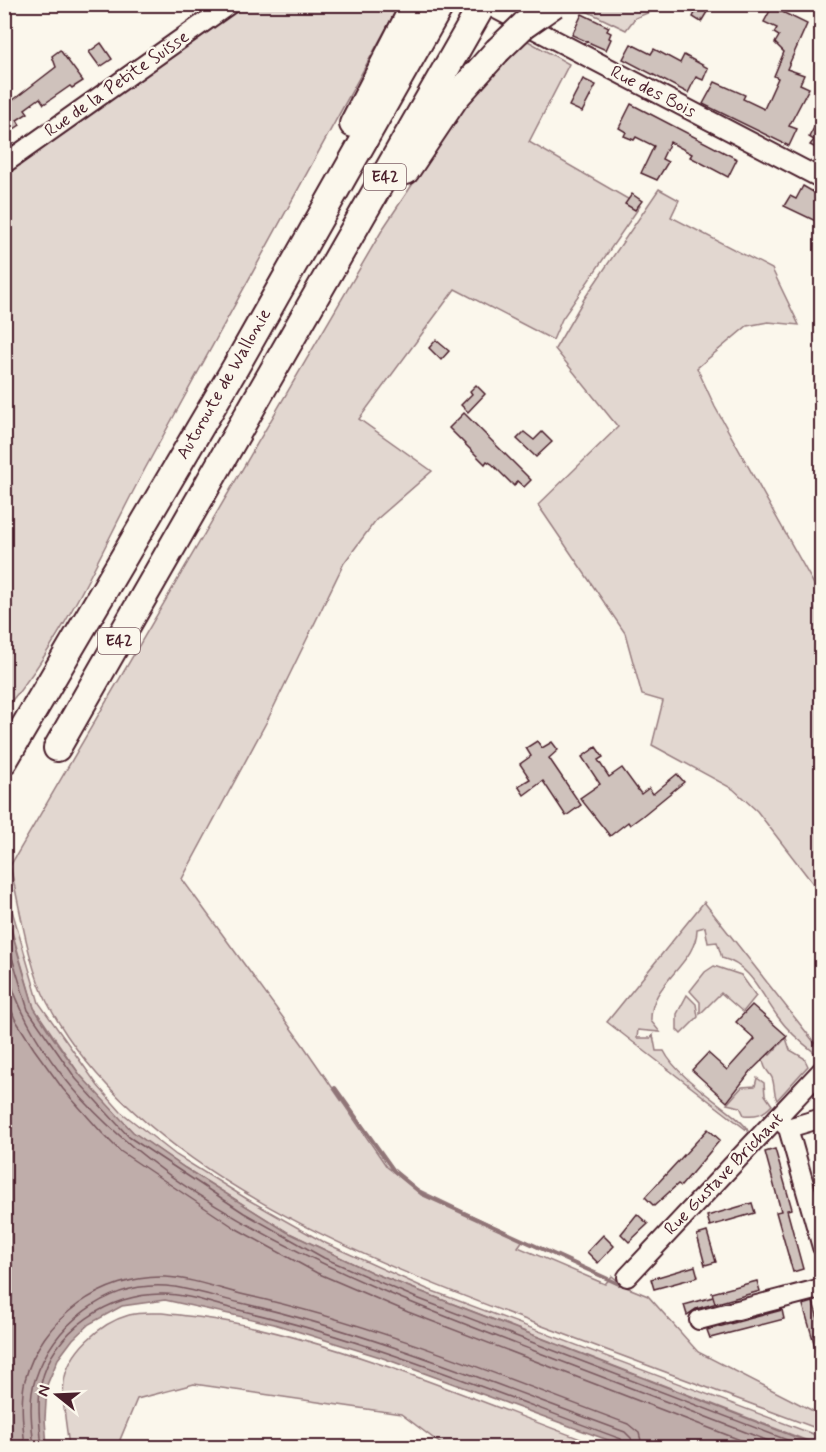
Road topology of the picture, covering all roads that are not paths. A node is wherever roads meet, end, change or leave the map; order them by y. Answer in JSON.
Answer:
{"nodes":[{"id":1,"x":230,"y":4,"type":"edge"},
{"id":2,"x":484,"y":4,"type":"edge"},
{"id":3,"x":554,"y":4,"type":"edge"},
{"id":4,"x":426,"y":8,"type":"edge"},
{"id":5,"x":4,"y":164,"type":"edge"},
{"id":6,"x":822,"y":179,"type":"edge"},
{"id":7,"x":303,"y":320,"type":"junction"},
{"id":8,"x":235,"y":368,"type":"junction"},
{"id":9,"x":57,"y":748,"type":"dead end"},
{"id":10,"x":4,"y":761,"type":"edge"},
{"id":11,"x":822,"y":1070,"type":"edge"},
{"id":12,"x":822,"y":1118,"type":"edge"},
{"id":13,"x":782,"y":1123,"type":"junction"},
{"id":14,"x":822,"y":1247,"type":"edge"},
{"id":15,"x":627,"y":1277,"type":"dead end"},
{"id":16,"x":822,"y":1288,"type":"edge"},
{"id":17,"x":699,"y":1320,"type":"dead end"}],
"edges":[{"from":1,"to":5,"type":"street","name":"Rue de la Petite Suisse"},
{"from":2,"to":6,"type":"street","name":"Rue des Bois"},
{"from":2,"to":7,"type":"highway","name":"Autoroute de Wallonie","number":"E42"},
{"from":3,"to":7,"type":"highway","bridge":true},
{"from":4,"to":8,"type":"highway","name":"Autoroute de Wallonie","number":"E42"},
{"from":7,"to":8,"type":"highway"},
{"from":7,"to":9,"type":"highway","name":"Autoroute de Wallonie","number":"E42"},
{"from":8,"to":10,"type":"highway","name":"Autoroute de Wallonie","number":"E42"},
{"from":11,"to":13,"type":"street","name":"Rue Gustave Brichant"},
{"from":12,"to":13,"type":"street"},
{"from":13,"to":14,"type":"street"},
{"from":13,"to":15,"type":"street","name":"Rue Gustave Brichant"},
{"from":16,"to":17,"type":"street"}]}
